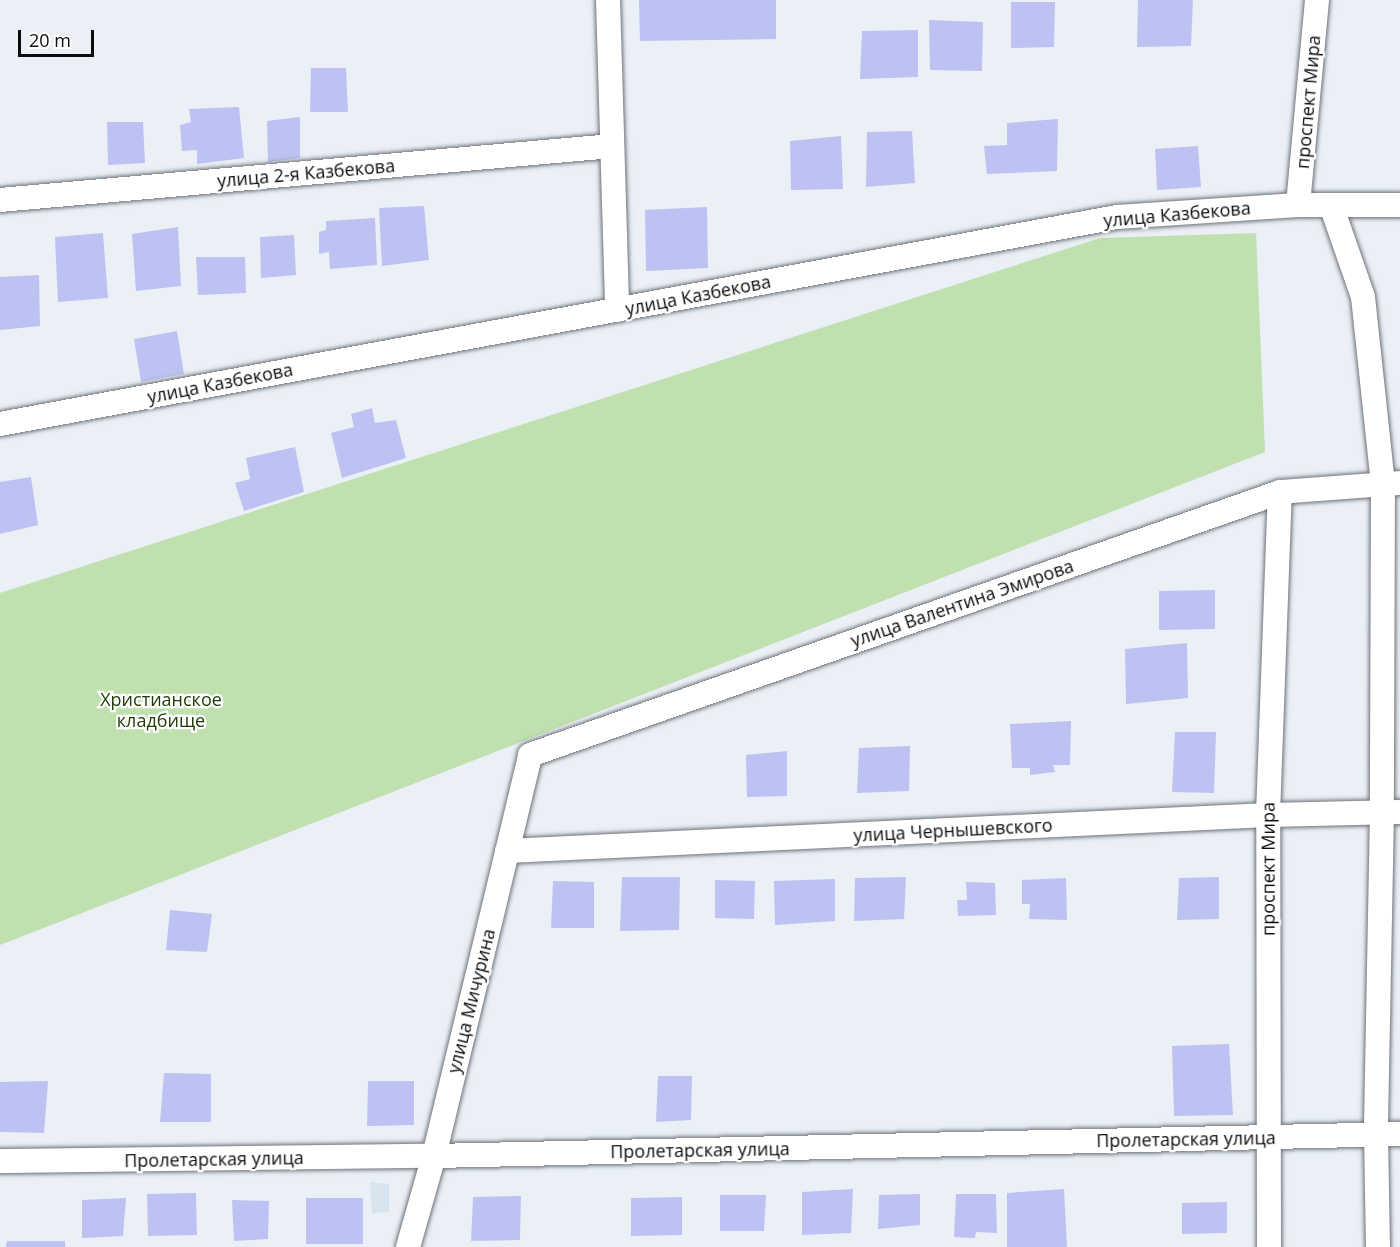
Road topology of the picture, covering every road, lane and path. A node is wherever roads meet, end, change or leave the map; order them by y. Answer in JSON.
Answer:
{"nodes":[{"id":1,"x":608,"y":0,"type":"edge"},
{"id":2,"x":1317,"y":0,"type":"edge"},
{"id":3,"x":612,"y":146,"type":"junction"},
{"id":4,"x":0,"y":200,"type":"edge"},
{"id":5,"x":1298,"y":205,"type":"junction"},
{"id":6,"x":1332,"y":205,"type":"junction"},
{"id":7,"x":1400,"y":205,"type":"edge"},
{"id":8,"x":617,"y":310,"type":"junction"},
{"id":9,"x":0,"y":424,"type":"edge"},
{"id":10,"x":1391,"y":483,"type":"edge"},
{"id":11,"x":1280,"y":492,"type":"junction"},
{"id":12,"x":530,"y":755,"type":"joint"},
{"id":13,"x":1391,"y":812,"type":"edge"},
{"id":14,"x":1268,"y":815,"type":"junction"},
{"id":15,"x":507,"y":851,"type":"junction"},
{"id":16,"x":1388,"y":1134,"type":"edge"},
{"id":17,"x":1267,"y":1137,"type":"junction"},
{"id":18,"x":434,"y":1156,"type":"junction"},
{"id":19,"x":0,"y":1161,"type":"edge"},
{"id":20,"x":408,"y":1247,"type":"edge"},
{"id":21,"x":1269,"y":1247,"type":"edge"},
{"id":22,"x":1378,"y":1247,"type":"edge"}],
"edges":[{"from":1,"to":3,"type":"street"},
{"from":2,"to":5,"type":"street","name":"проспект Мира"},
{"from":3,"to":4,"type":"street","name":"улица 2-я Казбекова"},
{"from":3,"to":8,"type":"street"},
{"from":5,"to":6,"type":"street","name":"улица Казбекова"},
{"from":5,"to":8,"type":"street","name":"улица Казбекова"},
{"from":6,"to":7,"type":"street","name":"улица Казбекова"},
{"from":6,"to":10,"type":"street"},
{"from":8,"to":9,"type":"street","name":"улица Казбекова"},
{"from":10,"to":11,"type":"street","name":"улица Валентина Эмирова"},
{"from":10,"to":13,"type":"street"},
{"from":11,"to":12,"type":"street","name":"улица Валентина Эмирова"},
{"from":11,"to":14,"type":"street","name":"проспект Мира"},
{"from":12,"to":15,"type":"street","name":"улица Мичурина"},
{"from":13,"to":14,"type":"street","name":"улица Чернышевского"},
{"from":13,"to":16,"type":"street"},
{"from":14,"to":15,"type":"street","name":"улица Чернышевского"},
{"from":14,"to":17,"type":"street","name":"проспект Мира"},
{"from":15,"to":18,"type":"street","name":"улица Мичурина"},
{"from":16,"to":17,"type":"street","name":"Пролетарская улица"},
{"from":16,"to":22,"type":"street"},
{"from":17,"to":18,"type":"street","name":"Пролетарская улица"},
{"from":17,"to":21,"type":"street","name":"проспект Мира"},
{"from":18,"to":19,"type":"street","name":"Пролетарская улица"},
{"from":18,"to":20,"type":"street","name":"улица Мичурина"}]}
